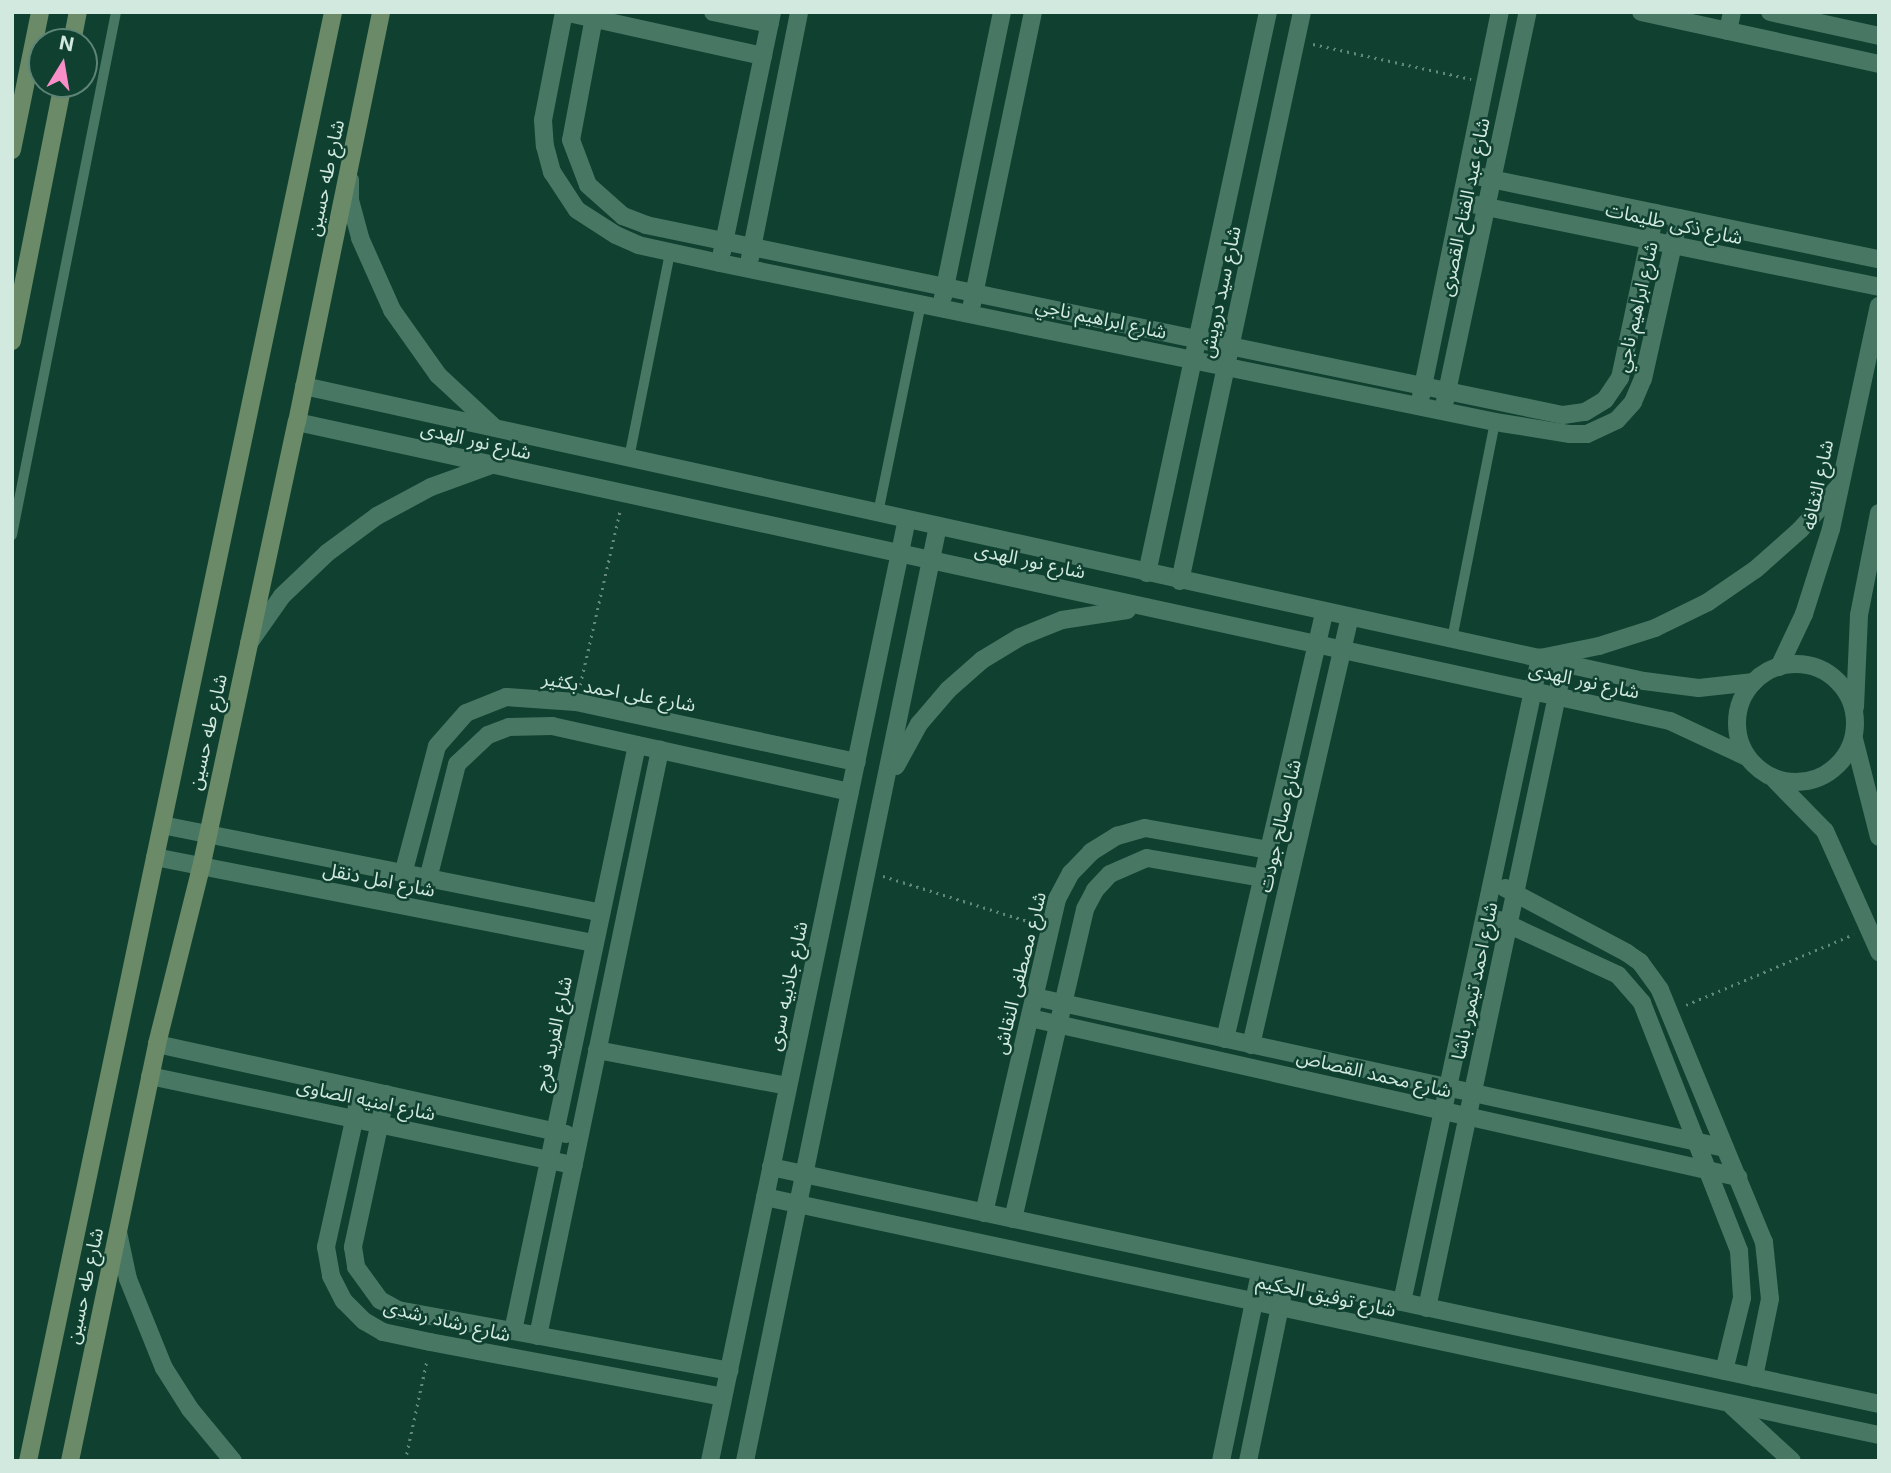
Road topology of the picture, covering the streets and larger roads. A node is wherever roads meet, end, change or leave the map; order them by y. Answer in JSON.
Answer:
{"nodes":[{"id":1,"x":40,"y":12,"type":"edge"},
{"id":2,"x":333,"y":12,"type":"edge"},
{"id":3,"x":381,"y":12,"type":"edge"},
{"id":4,"x":564,"y":12,"type":"edge"},
{"id":5,"x":713,"y":12,"type":"edge"},
{"id":6,"x":799,"y":12,"type":"edge"},
{"id":7,"x":1002,"y":12,"type":"edge"},
{"id":8,"x":1033,"y":12,"type":"edge"},
{"id":9,"x":1268,"y":12,"type":"edge"},
{"id":10,"x":1302,"y":12,"type":"edge"},
{"id":11,"x":1500,"y":12,"type":"edge"},
{"id":12,"x":1528,"y":12,"type":"edge"},
{"id":13,"x":1641,"y":12,"type":"edge"},
{"id":14,"x":1732,"y":12,"type":"edge"},
{"id":15,"x":1770,"y":12,"type":"edge"},
{"id":16,"x":594,"y":15,"type":"edge"},
{"id":17,"x":771,"y":18,"type":"edge"},
{"id":18,"x":1695,"y":18,"type":"edge"},
{"id":19,"x":1728,"y":31,"type":"junction"},
{"id":20,"x":1879,"y":36,"type":"edge"},
{"id":21,"x":763,"y":56,"type":"junction"},
{"id":22,"x":1879,"y":64,"type":"edge"},
{"id":23,"x":60,"y":98,"type":"edge"},
{"id":24,"x":12,"y":149,"type":"edge"},
{"id":25,"x":351,"y":160,"type":"junction"},
{"id":26,"x":1467,"y":174,"type":"junction"},
{"id":27,"x":1493,"y":179,"type":"junction"},
{"id":28,"x":1462,"y":202,"type":"junction"},
{"id":29,"x":1487,"y":207,"type":"junction"},
{"id":30,"x":1655,"y":213,"type":"junction"},
{"id":31,"x":1679,"y":218,"type":"junction"},
{"id":32,"x":1650,"y":240,"type":"junction"},
{"id":33,"x":725,"y":242,"type":"junction"},
{"id":34,"x":1673,"y":245,"type":"junction"},
{"id":35,"x":752,"y":247,"type":"junction"},
{"id":36,"x":1879,"y":259,"type":"edge"},
{"id":37,"x":720,"y":263,"type":"junction"},
{"id":38,"x":748,"y":268,"type":"junction"},
{"id":39,"x":945,"y":287,"type":"junction"},
{"id":40,"x":1879,"y":287,"type":"edge"},
{"id":41,"x":974,"y":293,"type":"junction"},
{"id":42,"x":1879,"y":306,"type":"edge"},
{"id":43,"x":941,"y":308,"type":"junction"},
{"id":44,"x":970,"y":314,"type":"junction"},
{"id":45,"x":1198,"y":339,"type":"junction"},
{"id":46,"x":12,"y":341,"type":"edge"},
{"id":47,"x":1230,"y":346,"type":"junction"},
{"id":48,"x":1193,"y":360,"type":"junction"},
{"id":49,"x":1226,"y":366,"type":"junction"},
{"id":50,"x":304,"y":386,"type":"junction"},
{"id":51,"x":1423,"y":386,"type":"junction"},
{"id":52,"x":1447,"y":391,"type":"junction"},
{"id":53,"x":1605,"y":400,"type":"junction"},
{"id":54,"x":1419,"y":406,"type":"junction"},
{"id":55,"x":1443,"y":411,"type":"junction"},
{"id":56,"x":1617,"y":420,"type":"junction"},
{"id":57,"x":297,"y":422,"type":"junction"},
{"id":58,"x":496,"y":429,"type":"junction"},
{"id":59,"x":490,"y":466,"type":"junction"},
{"id":60,"x":1839,"y":486,"type":"junction"},
{"id":61,"x":1879,"y":513,"type":"edge"},
{"id":62,"x":907,"y":519,"type":"junction"},
{"id":63,"x":938,"y":526,"type":"junction"},
{"id":64,"x":900,"y":555,"type":"junction"},
{"id":65,"x":931,"y":561,"type":"junction"},
{"id":66,"x":1147,"y":573,"type":"junction"},
{"id":67,"x":1180,"y":580,"type":"junction"},
{"id":68,"x":1152,"y":610,"type":"junction"},
{"id":69,"x":1324,"y":612,"type":"junction"},
{"id":70,"x":1349,"y":617,"type":"junction"},
{"id":71,"x":249,"y":643,"type":"junction"},
{"id":72,"x":1317,"y":645,"type":"junction"},
{"id":73,"x":1342,"y":650,"type":"junction"},
{"id":74,"x":1540,"y":658,"type":"junction"},
{"id":75,"x":1564,"y":663,"type":"junction"},
{"id":76,"x":1779,"y":667,"type":"junction"},
{"id":77,"x":1754,"y":682,"type":"junction"},
{"id":78,"x":1534,"y":692,"type":"junction"},
{"id":79,"x":506,"y":697,"type":"junction"},
{"id":80,"x":1557,"y":697,"type":"junction"},
{"id":81,"x":1855,"y":717,"type":"junction"},
{"id":82,"x":509,"y":727,"type":"junction"},
{"id":83,"x":1854,"y":738,"type":"junction"},
{"id":84,"x":637,"y":745,"type":"junction"},
{"id":85,"x":660,"y":750,"type":"junction"},
{"id":86,"x":1747,"y":757,"type":"junction"},
{"id":87,"x":857,"y":762,"type":"junction"},
{"id":88,"x":1769,"y":776,"type":"junction"},
{"id":89,"x":850,"y":792,"type":"junction"},
{"id":90,"x":882,"y":806,"type":"junction"},
{"id":91,"x":162,"y":825,"type":"junction"},
{"id":92,"x":206,"y":834,"type":"junction"},
{"id":93,"x":1117,"y":836,"type":"junction"},
{"id":94,"x":1879,"y":837,"type":"edge"},
{"id":95,"x":1298,"y":842,"type":"junction"},
{"id":96,"x":1271,"y":843,"type":"junction"},
{"id":97,"x":155,"y":857,"type":"junction"},
{"id":98,"x":1128,"y":863,"type":"junction"},
{"id":99,"x":201,"y":867,"type":"junction"},
{"id":100,"x":403,"y":874,"type":"junction"},
{"id":101,"x":1263,"y":878,"type":"junction"},
{"id":102,"x":428,"y":879,"type":"junction"},
{"id":103,"x":1492,"y":885,"type":"junction"},
{"id":104,"x":1516,"y":890,"type":"junction"},
{"id":105,"x":601,"y":914,"type":"junction"},
{"id":106,"x":1485,"y":917,"type":"junction"},
{"id":107,"x":1509,"y":921,"type":"junction"},
{"id":108,"x":595,"y":943,"type":"junction"},
{"id":109,"x":1879,"y":952,"type":"edge"},
{"id":110,"x":811,"y":980,"type":"junction"},
{"id":111,"x":842,"y":987,"type":"junction"},
{"id":112,"x":1035,"y":997,"type":"junction"},
{"id":113,"x":1063,"y":1003,"type":"junction"},
{"id":114,"x":1030,"y":1018,"type":"junction"},
{"id":115,"x":1058,"y":1024,"type":"junction"},
{"id":116,"x":1225,"y":1039,"type":"junction"},
{"id":117,"x":157,"y":1044,"type":"junction"},
{"id":118,"x":1251,"y":1045,"type":"junction"},
{"id":119,"x":597,"y":1050,"type":"junction"},
{"id":120,"x":150,"y":1076,"type":"junction"},
{"id":121,"x":788,"y":1086,"type":"junction"},
{"id":122,"x":1448,"y":1087,"type":"junction"},
{"id":123,"x":361,"y":1089,"type":"junction"},
{"id":124,"x":1473,"y":1093,"type":"junction"},
{"id":125,"x":386,"y":1094,"type":"junction"},
{"id":126,"x":1443,"y":1111,"type":"junction"},
{"id":127,"x":1468,"y":1117,"type":"junction"},
{"id":128,"x":354,"y":1119,"type":"junction"},
{"id":129,"x":379,"y":1124,"type":"junction"},
{"id":130,"x":555,"y":1131,"type":"junction"},
{"id":131,"x":579,"y":1137,"type":"junction"},
{"id":132,"x":1698,"y":1142,"type":"junction"},
{"id":133,"x":1726,"y":1148,"type":"junction"},
{"id":134,"x":549,"y":1160,"type":"junction"},
{"id":135,"x":573,"y":1165,"type":"junction"},
{"id":136,"x":771,"y":1167,"type":"junction"},
{"id":137,"x":1709,"y":1171,"type":"junction"},
{"id":138,"x":803,"y":1174,"type":"junction"},
{"id":139,"x":1738,"y":1177,"type":"junction"},
{"id":140,"x":765,"y":1197,"type":"junction"},
{"id":141,"x":797,"y":1205,"type":"junction"},
{"id":142,"x":984,"y":1213,"type":"junction"},
{"id":143,"x":1013,"y":1219,"type":"junction"},
{"id":144,"x":118,"y":1232,"type":"junction"},
{"id":145,"x":1260,"y":1273,"type":"junction"},
{"id":146,"x":1286,"y":1278,"type":"junction"},
{"id":147,"x":1254,"y":1302,"type":"junction"},
{"id":148,"x":1402,"y":1302,"type":"junction"},
{"id":149,"x":1279,"y":1307,"type":"junction"},
{"id":150,"x":1427,"y":1308,"type":"junction"},
{"id":151,"x":436,"y":1317,"type":"junction"},
{"id":152,"x":513,"y":1331,"type":"junction"},
{"id":153,"x":538,"y":1336,"type":"junction"},
{"id":154,"x":430,"y":1342,"type":"junction"},
{"id":155,"x":729,"y":1371,"type":"junction"},
{"id":156,"x":1724,"y":1371,"type":"junction"},
{"id":157,"x":1755,"y":1377,"type":"junction"},
{"id":158,"x":723,"y":1397,"type":"junction"},
{"id":159,"x":1729,"y":1403,"type":"junction"},
{"id":160,"x":1879,"y":1404,"type":"edge"},
{"id":161,"x":1879,"y":1435,"type":"edge"},
{"id":162,"x":31,"y":1460,"type":"edge"},
{"id":163,"x":70,"y":1461,"type":"edge"},
{"id":164,"x":233,"y":1461,"type":"edge"},
{"id":165,"x":710,"y":1461,"type":"edge"},
{"id":166,"x":745,"y":1461,"type":"edge"},
{"id":167,"x":1220,"y":1461,"type":"edge"},
{"id":168,"x":1248,"y":1461,"type":"edge"},
{"id":169,"x":1792,"y":1461,"type":"edge"}],
"edges":[{"from":1,"to":24,"type":"street"},
{"from":2,"to":91,"type":"street","name":"شارع طه حسين"},
{"from":3,"to":25,"type":"street","name":"شارع طه حسين"},
{"from":4,"to":16,"type":"street"},
{"from":4,"to":37,"type":"street","name":"شارع ابراهيم ناجي"},
{"from":5,"to":17,"type":"street"},
{"from":6,"to":35,"type":"street"},
{"from":7,"to":39,"type":"street"},
{"from":8,"to":41,"type":"street"},
{"from":9,"to":45,"type":"street","name":"شارع سيد درويش"},
{"from":10,"to":47,"type":"street","name":"شارع سيد درويش"},
{"from":11,"to":26,"type":"street","name":"شارع عبد الفتاح القصرى"},
{"from":12,"to":27,"type":"street","name":"شارع عبد الفتاح القصرى"},
{"from":13,"to":18,"type":"street"},
{"from":14,"to":19,"type":"street"},
{"from":15,"to":20,"type":"street"},
{"from":16,"to":21,"type":"street"},
{"from":16,"to":33,"type":"street","name":"شارع ابراهيم ناجي"},
{"from":17,"to":21,"type":"street"},
{"from":18,"to":19,"type":"street"},
{"from":19,"to":22,"type":"street"},
{"from":21,"to":33,"type":"street"},
{"from":23,"to":46,"type":"street"},
{"from":25,"to":50,"type":"street","name":"شارع طه حسين"},
{"from":25,"to":58,"type":"street"},
{"from":26,"to":27,"type":"street","name":"شارع ذكى طليمات"},
{"from":26,"to":28,"type":"street","name":"شارع عبد الفتاح القصرى"},
{"from":27,"to":29,"type":"street","name":"شارع عبد الفتاح القصرى"},
{"from":27,"to":30,"type":"street","name":"شارع ذكى طليمات"},
{"from":28,"to":29,"type":"street","name":"شارع ذكى طليمات"},
{"from":28,"to":51,"type":"street","name":"شارع عبد الفتاح القصرى"},
{"from":29,"to":32,"type":"street","name":"شارع ذكى طليمات"},
{"from":29,"to":52,"type":"street","name":"شارع عبد الفتاح القصرى"},
{"from":30,"to":31,"type":"street","name":"شارع ذكى طليمات"},
{"from":30,"to":32,"type":"street","name":"شارع ابراهيم ناجي"},
{"from":31,"to":34,"type":"street","name":"شارع ابراهيم ناجي"},
{"from":31,"to":36,"type":"street","name":"شارع ذكى طليمات"},
{"from":32,"to":34,"type":"street","name":"شارع ذكى طليمات"},
{"from":32,"to":53,"type":"street","name":"شارع ابراهيم ناجي"},
{"from":33,"to":35,"type":"street","name":"شارع ابراهيم ناجي"},
{"from":33,"to":37,"type":"street"},
{"from":34,"to":40,"type":"street","name":"شارع ذكى طليمات"},
{"from":34,"to":56,"type":"street","name":"شارع ابراهيم ناجي"},
{"from":35,"to":38,"type":"street"},
{"from":35,"to":39,"type":"street","name":"شارع ابراهيم ناجي"},
{"from":37,"to":38,"type":"street","name":"شارع ابراهيم ناجي"},
{"from":38,"to":43,"type":"street","name":"شارع ابراهيم ناجي"},
{"from":39,"to":41,"type":"street","name":"شارع ابراهيم ناجي"},
{"from":39,"to":43,"type":"street"},
{"from":41,"to":44,"type":"street"},
{"from":41,"to":45,"type":"street","name":"شارع ابراهيم ناجي"},
{"from":42,"to":60,"type":"street","name":"شارع الثقافه"},
{"from":43,"to":44,"type":"street","name":"شارع ابراهيم ناجي"},
{"from":44,"to":48,"type":"street","name":"شارع ابراهيم ناجي"},
{"from":45,"to":47,"type":"street","name":"شارع ابراهيم ناجي"},
{"from":45,"to":48,"type":"street","name":"شارع سيد درويش"},
{"from":47,"to":49,"type":"street","name":"شارع سيد درويش"},
{"from":47,"to":51,"type":"street","name":"شارع ابراهيم ناجي"},
{"from":48,"to":49,"type":"street","name":"شارع ابراهيم ناجي"},
{"from":48,"to":66,"type":"street","name":"شارع سيد درويش"},
{"from":49,"to":54,"type":"street","name":"شارع ابراهيم ناجي"},
{"from":49,"to":67,"type":"street","name":"شارع سيد درويش"},
{"from":50,"to":57,"type":"street","name":"شارع طه حسين"},
{"from":50,"to":58,"type":"street","name":"شارع نور الهدى"},
{"from":51,"to":52,"type":"street","name":"شارع ابراهيم ناجي"},
{"from":51,"to":54,"type":"street","name":"شارع عبد الفتاح القصرى"},
{"from":52,"to":53,"type":"street","name":"شارع ابراهيم ناجي"},
{"from":52,"to":55,"type":"street","name":"شارع عبد الفتاح القصرى"},
{"from":53,"to":56,"type":"street"},
{"from":54,"to":55,"type":"street","name":"شارع ابراهيم ناجي"},
{"from":55,"to":56,"type":"street","name":"شارع ابراهيم ناجي"},
{"from":57,"to":59,"type":"street","name":"شارع نور الهدى"},
{"from":57,"to":71,"type":"street","name":"شارع طه حسين"},
{"from":58,"to":62,"type":"street","name":"شارع نور الهدى"},
{"from":59,"to":64,"type":"street","name":"شارع نور الهدى"},
{"from":59,"to":71,"type":"street"},
{"from":60,"to":74,"type":"street"},
{"from":60,"to":76,"type":"street","name":"شارع الثقافه"},
{"from":61,"to":81,"type":"street"},
{"from":62,"to":63,"type":"street","name":"شارع نور الهدى"},
{"from":62,"to":64,"type":"street","name":"شارع جاذبيه سرى"},
{"from":63,"to":65,"type":"street"},
{"from":63,"to":66,"type":"street","name":"شارع نور الهدى"},
{"from":64,"to":65,"type":"street","name":"شارع نور الهدى"},
{"from":64,"to":87,"type":"street","name":"شارع جاذبيه سرى"},
{"from":65,"to":68,"type":"street","name":"شارع نور الهدى"},
{"from":65,"to":90,"type":"street"},
{"from":66,"to":67,"type":"street","name":"شارع نور الهدى"},
{"from":67,"to":69,"type":"street","name":"شارع نور الهدى"},
{"from":68,"to":72,"type":"street","name":"شارع نور الهدى"},
{"from":68,"to":90,"type":"street"},
{"from":69,"to":70,"type":"street","name":"شارع نور الهدى"},
{"from":69,"to":72,"type":"street","name":"شارع صالح جودت"},
{"from":70,"to":73,"type":"street","name":"شارع صالح جودت"},
{"from":70,"to":74,"type":"street","name":"شارع نور الهدى"},
{"from":71,"to":92,"type":"street","name":"شارع طه حسين"},
{"from":72,"to":73,"type":"street","name":"شارع نور الهدى"},
{"from":72,"to":96,"type":"street","name":"شارع صالح جودت"},
{"from":73,"to":78,"type":"street","name":"شارع نور الهدى"},
{"from":73,"to":95,"type":"street","name":"شارع صالح جودت"},
{"from":74,"to":75,"type":"street","name":"شارع نور الهدى"},
{"from":74,"to":78,"type":"street","name":"شارع احمد تيمور باشا"},
{"from":75,"to":77,"type":"street","name":"شارع نور الهدى"},
{"from":75,"to":80,"type":"street","name":"شارع احمد تيمور باشا"},
{"from":76,"to":77,"type":"street"},
{"from":76,"to":81,"type":"street"},
{"from":77,"to":86,"type":"street"},
{"from":78,"to":80,"type":"street","name":"شارع نور الهدى"},
{"from":78,"to":103,"type":"street","name":"شارع احمد تيمور باشا"},
{"from":79,"to":82,"type":"street"},
{"from":79,"to":87,"type":"street","name":"شارع على احمد بكثير"},
{"from":79,"to":100,"type":"street","name":"شارع على احمد بكثير"},
{"from":80,"to":86,"type":"street","name":"شارع نور الهدى"},
{"from":80,"to":104,"type":"street","name":"شارع احمد تيمور باشا"},
{"from":81,"to":83,"type":"street"},
{"from":82,"to":84,"type":"street"},
{"from":82,"to":102,"type":"street"},
{"from":83,"to":88,"type":"street"},
{"from":83,"to":94,"type":"street"},
{"from":84,"to":85,"type":"street"},
{"from":84,"to":105,"type":"street","name":"شارع الفريد فرج"},
{"from":85,"to":89,"type":"street"},
{"from":85,"to":119,"type":"street"},
{"from":86,"to":88,"type":"street"},
{"from":87,"to":89,"type":"street","name":"شارع جاذبيه سرى"},
{"from":88,"to":109,"type":"street"},
{"from":89,"to":110,"type":"street","name":"شارع جاذبيه سرى"},
{"from":90,"to":111,"type":"street"},
{"from":91,"to":92,"type":"street","name":"شارع امل دنقل"},
{"from":91,"to":97,"type":"street","name":"شارع طه حسين"},
{"from":92,"to":99,"type":"street","name":"شارع طه حسين"},
{"from":92,"to":100,"type":"street","name":"شارع امل دنقل"},
{"from":93,"to":96,"type":"street","name":"شارع مصطفى النقاش"},
{"from":93,"to":98,"type":"street"},
{"from":93,"to":112,"type":"street","name":"شارع مصطفى النقاش"},
{"from":95,"to":96,"type":"street","name":"شارع مصطفى النقاش"},
{"from":95,"to":118,"type":"street","name":"شارع صالح جودت"},
{"from":96,"to":101,"type":"street","name":"شارع صالح جودت"},
{"from":97,"to":99,"type":"street","name":"شارع امل دنقل"},
{"from":97,"to":162,"type":"street","name":"شارع طه حسين"},
{"from":98,"to":101,"type":"street"},
{"from":98,"to":113,"type":"street"},
{"from":99,"to":108,"type":"street","name":"شارع امل دنقل"},
{"from":99,"to":117,"type":"street","name":"شارع طه حسين"},
{"from":100,"to":102,"type":"street","name":"شارع امل دنقل"},
{"from":101,"to":116,"type":"street","name":"شارع صالح جودت"},
{"from":102,"to":105,"type":"street","name":"شارع امل دنقل"},
{"from":103,"to":104,"type":"street"},
{"from":103,"to":106,"type":"street","name":"شارع احمد تيمور باشا"},
{"from":104,"to":107,"type":"street","name":"شارع احمد تيمور باشا"},
{"from":104,"to":133,"type":"street"},
{"from":105,"to":108,"type":"street","name":"شارع الفريد فرج"},
{"from":106,"to":107,"type":"street"},
{"from":106,"to":122,"type":"street","name":"شارع احمد تيمور باشا"},
{"from":107,"to":124,"type":"street","name":"شارع احمد تيمور باشا"},
{"from":107,"to":132,"type":"street"},
{"from":108,"to":130,"type":"street","name":"شارع الفريد فرج"},
{"from":110,"to":111,"type":"street"},
{"from":110,"to":121,"type":"street","name":"شارع جاذبيه سرى"},
{"from":111,"to":138,"type":"street"},
{"from":112,"to":113,"type":"street","name":"شارع محمد القصاص"},
{"from":112,"to":114,"type":"street","name":"شارع مصطفى النقاش"},
{"from":113,"to":115,"type":"street"},
{"from":113,"to":116,"type":"street","name":"شارع محمد القصاص"},
{"from":114,"to":115,"type":"street","name":"شارع محمد القصاص"},
{"from":114,"to":142,"type":"street","name":"شارع مصطفى النقاش"},
{"from":115,"to":126,"type":"street","name":"شارع محمد القصاص"},
{"from":115,"to":143,"type":"street"},
{"from":116,"to":118,"type":"street","name":"شارع محمد القصاص"},
{"from":117,"to":120,"type":"street","name":"شارع طه حسين"},
{"from":117,"to":123,"type":"street","name":"شارع امنيه الصاوى"},
{"from":118,"to":122,"type":"street","name":"شارع محمد القصاص"},
{"from":119,"to":121,"type":"street"},
{"from":119,"to":131,"type":"street"},
{"from":120,"to":128,"type":"street","name":"شارع امنيه الصاوى"},
{"from":120,"to":144,"type":"street","name":"شارع طه حسين"},
{"from":121,"to":136,"type":"street","name":"شارع جاذبيه سرى"},
{"from":122,"to":124,"type":"street","name":"شارع محمد القصاص"},
{"from":122,"to":126,"type":"street","name":"شارع احمد تيمور باشا"},
{"from":123,"to":125,"type":"street","name":"شارع امنيه الصاوى"},
{"from":123,"to":128,"type":"street","name":"شارع رشاد رشدى"},
{"from":124,"to":127,"type":"street","name":"شارع احمد تيمور باشا"},
{"from":124,"to":132,"type":"street","name":"شارع محمد القصاص"},
{"from":125,"to":129,"type":"street","name":"شارع رشاد رشدى"},
{"from":125,"to":130,"type":"street","name":"شارع امنيه الصاوى"},
{"from":126,"to":127,"type":"street","name":"شارع محمد القصاص"},
{"from":126,"to":148,"type":"street","name":"شارع احمد تيمور باشا"},
{"from":127,"to":137,"type":"street","name":"شارع محمد القصاص"},
{"from":127,"to":150,"type":"street","name":"شارع احمد تيمور باشا"},
{"from":128,"to":129,"type":"street","name":"شارع امنيه الصاوى"},
{"from":128,"to":154,"type":"street","name":"شارع رشاد رشدى"},
{"from":129,"to":134,"type":"street","name":"شارع امنيه الصاوى"},
{"from":129,"to":151,"type":"street","name":"شارع رشاد رشدى"},
{"from":130,"to":131,"type":"street","name":"شارع امنيه الصاوى"},
{"from":130,"to":134,"type":"street","name":"شارع الفريد فرج"},
{"from":131,"to":135,"type":"street"},
{"from":132,"to":133,"type":"street","name":"شارع محمد القصاص"},
{"from":132,"to":137,"type":"street"},
{"from":133,"to":139,"type":"street"},
{"from":134,"to":135,"type":"street","name":"شارع امنيه الصاوى"},
{"from":134,"to":152,"type":"street","name":"شارع الفريد فرج"},
{"from":135,"to":153,"type":"street"},
{"from":136,"to":138,"type":"street","name":"شارع توفيق الحكيم"},
{"from":136,"to":140,"type":"street","name":"شارع جاذبيه سرى"},
{"from":137,"to":139,"type":"street","name":"شارع محمد القصاص"},
{"from":137,"to":156,"type":"street"},
{"from":138,"to":141,"type":"street"},
{"from":138,"to":142,"type":"street","name":"شارع توفيق الحكيم"},
{"from":139,"to":157,"type":"street"},
{"from":140,"to":141,"type":"street","name":"شارع توفيق الحكيم"},
{"from":140,"to":155,"type":"street","name":"شارع جاذبيه سرى"},
{"from":141,"to":147,"type":"street","name":"شارع توفيق الحكيم"},
{"from":141,"to":166,"type":"street"},
{"from":142,"to":143,"type":"street","name":"شارع توفيق الحكيم"},
{"from":143,"to":145,"type":"street","name":"شارع توفيق الحكيم"},
{"from":144,"to":163,"type":"street","name":"شارع طه حسين"},
{"from":144,"to":164,"type":"street"},
{"from":145,"to":146,"type":"street","name":"شارع توفيق الحكيم"},
{"from":145,"to":147,"type":"street"},
{"from":146,"to":148,"type":"street","name":"شارع توفيق الحكيم"},
{"from":146,"to":149,"type":"street"},
{"from":147,"to":149,"type":"street","name":"شارع توفيق الحكيم"},
{"from":147,"to":167,"type":"street"},
{"from":148,"to":150,"type":"street","name":"شارع توفيق الحكيم"},
{"from":149,"to":159,"type":"street","name":"شارع توفيق الحكيم"},
{"from":149,"to":168,"type":"street"},
{"from":150,"to":156,"type":"street","name":"شارع توفيق الحكيم"},
{"from":151,"to":152,"type":"street","name":"شارع رشاد رشدى"},
{"from":151,"to":154,"type":"street"},
{"from":152,"to":153,"type":"street","name":"شارع رشاد رشدى"},
{"from":153,"to":155,"type":"street","name":"شارع رشاد رشدى"},
{"from":154,"to":158,"type":"street","name":"شارع رشاد رشدى"},
{"from":155,"to":158,"type":"street","name":"شارع جاذبيه سرى"},
{"from":156,"to":157,"type":"street","name":"شارع توفيق الحكيم"},
{"from":157,"to":160,"type":"street","name":"شارع توفيق الحكيم"},
{"from":158,"to":165,"type":"street","name":"شارع جاذبيه سرى"},
{"from":159,"to":161,"type":"street","name":"شارع توفيق الحكيم"},
{"from":159,"to":169,"type":"street"}]}
